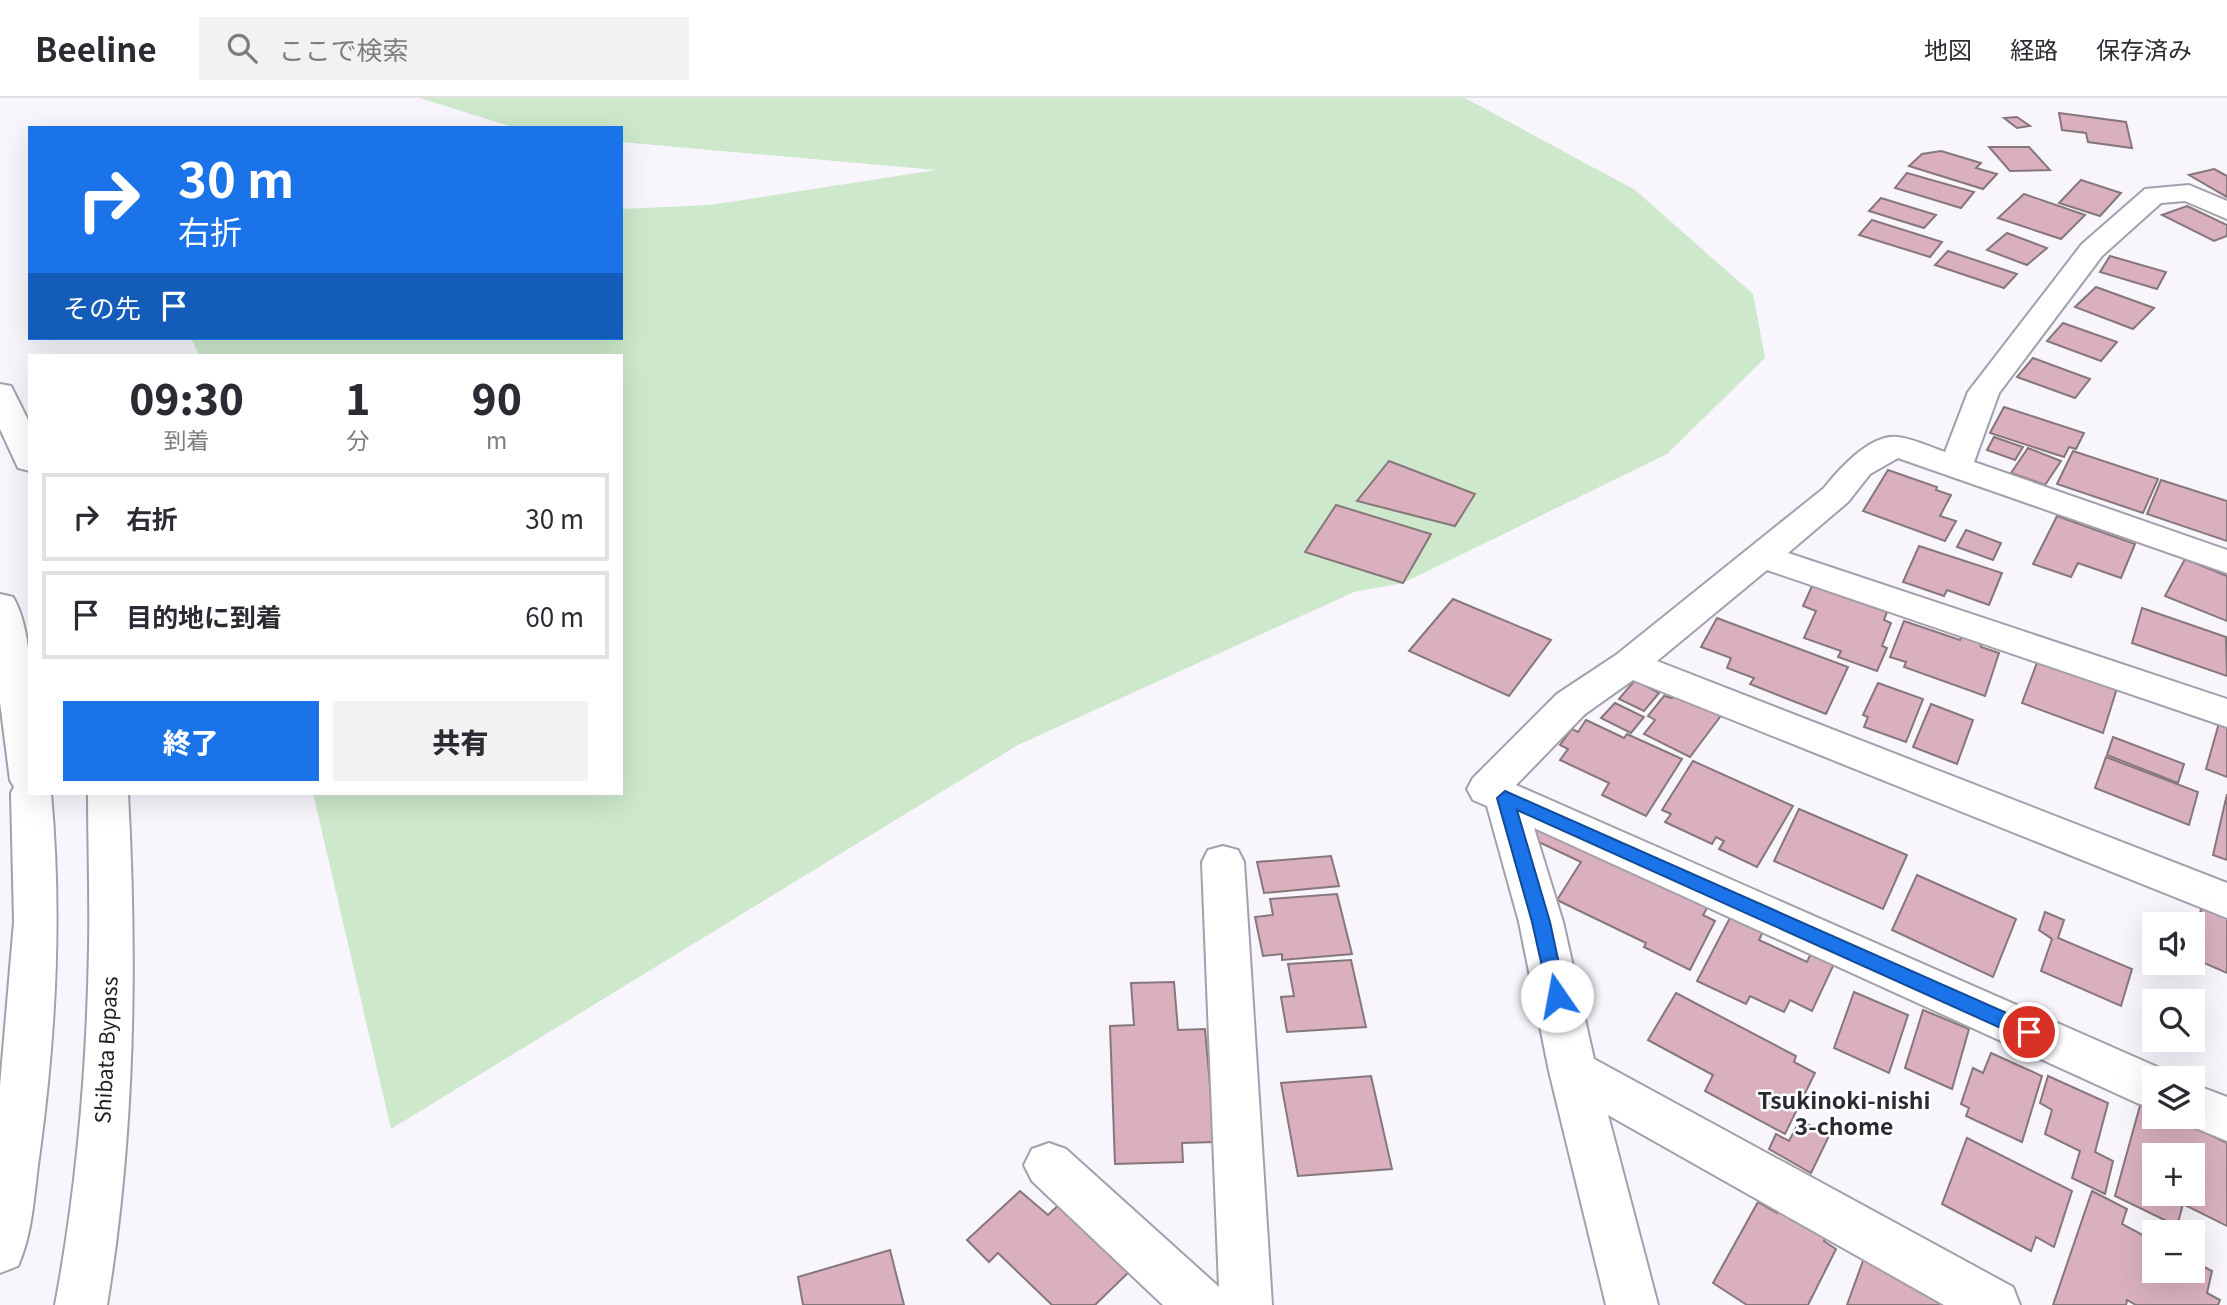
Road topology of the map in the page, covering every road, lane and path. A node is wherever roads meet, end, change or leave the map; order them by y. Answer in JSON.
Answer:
{"nodes":[{"id":1,"x":2227,"y":211,"type":"edge"},
{"id":2,"x":0,"y":393,"type":"edge"},
{"id":3,"x":28,"y":456,"type":"edge"},
{"id":4,"x":1956,"y":467,"type":"junction"},
{"id":5,"x":1762,"y":556,"type":"junction"},
{"id":6,"x":2227,"y":562,"type":"edge"},
{"id":7,"x":0,"y":606,"type":"edge"},
{"id":8,"x":1629,"y":664,"type":"junction"},
{"id":9,"x":2227,"y":713,"type":"edge"},
{"id":10,"x":28,"y":764,"type":"edge"},
{"id":11,"x":31,"y":795,"type":"edge"},
{"id":12,"x":108,"y":795,"type":"edge"},
{"id":13,"x":1505,"y":798,"type":"junction"},
{"id":14,"x":1223,"y":862,"type":"dead end"},
{"id":15,"x":2227,"y":901,"type":"edge"},
{"id":16,"x":1573,"y":1071,"type":"junction"},
{"id":17,"x":2142,"y":1082,"type":"edge"},
{"id":18,"x":2205,"y":1110,"type":"edge"},
{"id":19,"x":2227,"y":1120,"type":"edge"},
{"id":20,"x":1049,"y":1165,"type":"dead end"},
{"id":21,"x":0,"y":1249,"type":"edge"},
{"id":22,"x":81,"y":1305,"type":"edge"},
{"id":23,"x":1201,"y":1305,"type":"edge"},
{"id":24,"x":1246,"y":1305,"type":"edge"},
{"id":25,"x":1632,"y":1305,"type":"edge"},
{"id":26,"x":1994,"y":1305,"type":"edge"}],
"edges":[{"from":1,"to":4,"type":"main road"},
{"from":2,"to":3,"type":"main road"},
{"from":4,"to":5,"type":"main road"},
{"from":4,"to":6,"type":"main road"},
{"from":5,"to":8,"type":"main road"},
{"from":5,"to":9,"type":"main road"},
{"from":7,"to":10,"type":"main road"},
{"from":8,"to":13,"type":"main road"},
{"from":8,"to":15,"type":"main road"},
{"from":11,"to":21,"type":"main road"},
{"from":12,"to":22,"type":"main road","name":"Shibata Bypass"},
{"from":13,"to":16,"type":"main road"},
{"from":13,"to":17,"type":"main road"},
{"from":14,"to":24,"type":"main road"},
{"from":16,"to":25,"type":"main road"},
{"from":16,"to":26,"type":"main road"},
{"from":18,"to":19,"type":"main road"},
{"from":20,"to":23,"type":"main road"}]}
